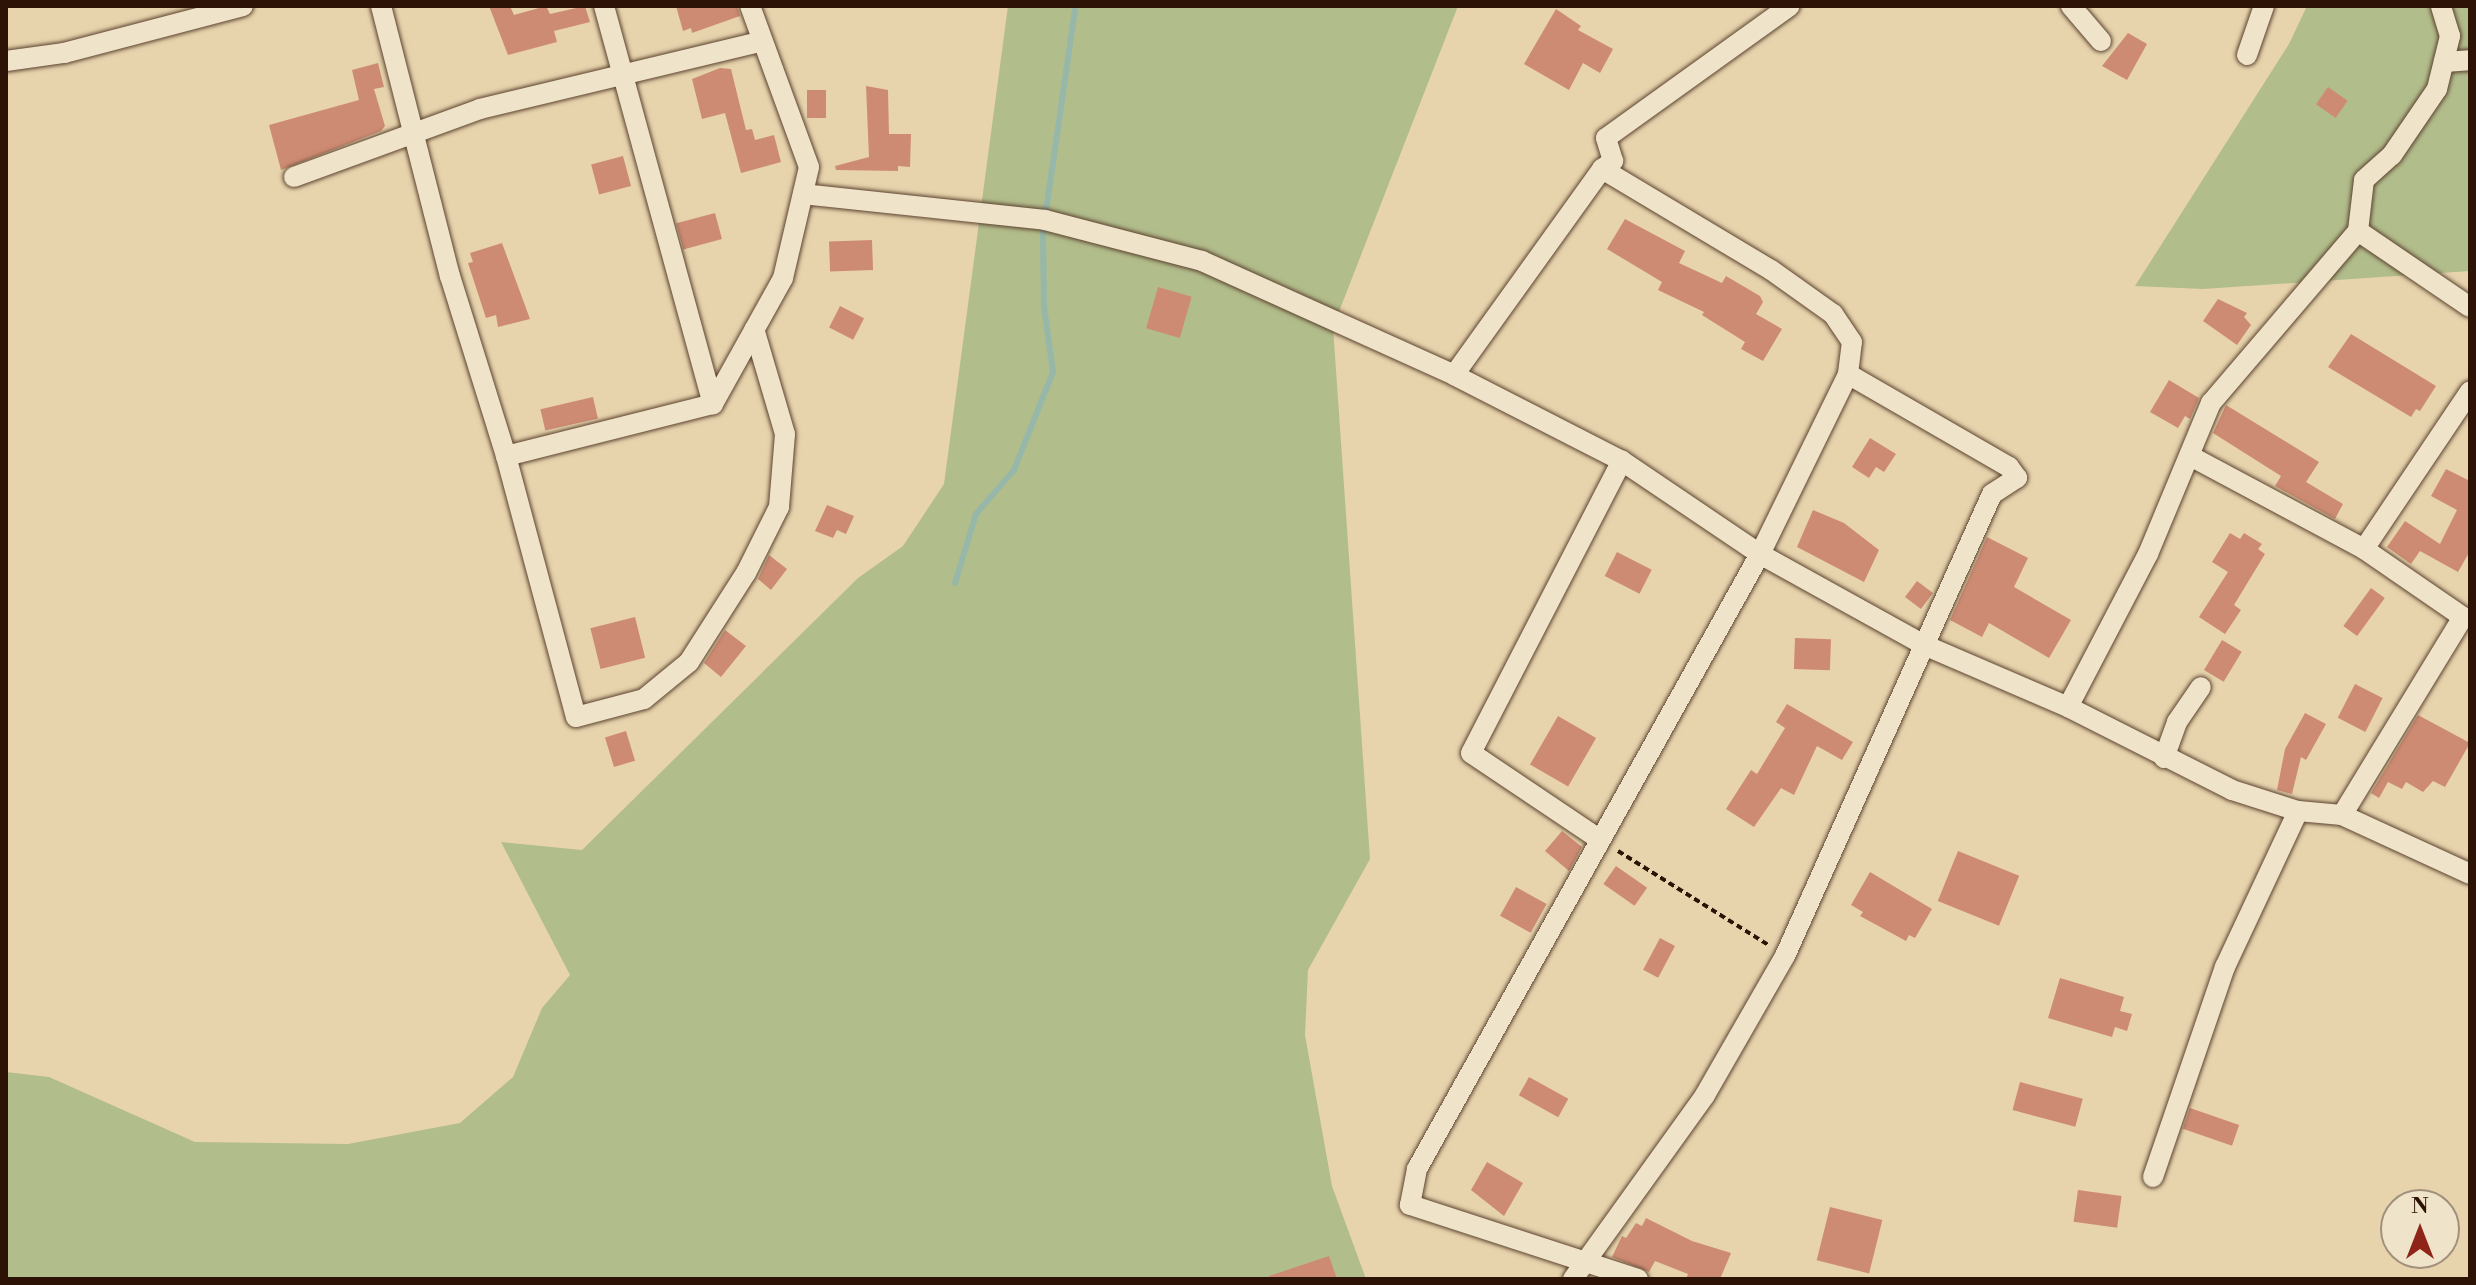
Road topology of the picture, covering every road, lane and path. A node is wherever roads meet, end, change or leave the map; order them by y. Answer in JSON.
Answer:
{"nodes":[{"id":1,"x":243,"y":6,"type":"edge"},
{"id":2,"x":381,"y":6,"type":"edge"},
{"id":3,"x":604,"y":6,"type":"edge"},
{"id":4,"x":750,"y":6,"type":"edge"},
{"id":5,"x":1790,"y":6,"type":"edge"},
{"id":6,"x":2071,"y":6,"type":"edge"},
{"id":7,"x":2264,"y":6,"type":"edge"},
{"id":8,"x":2441,"y":6,"type":"edge"},
{"id":9,"x":2101,"y":41,"type":"dead end"},
{"id":10,"x":760,"y":42,"type":"junction"},
{"id":11,"x":2247,"y":55,"type":"dead end"},
{"id":12,"x":2470,"y":60,"type":"edge"},
{"id":13,"x":6,"y":61,"type":"edge"},
{"id":14,"x":2444,"y":62,"type":"junction"},
{"id":15,"x":621,"y":73,"type":"junction"},
{"id":16,"x":415,"y":131,"type":"junction"},
{"id":17,"x":1602,"y":169,"type":"junction"},
{"id":18,"x":294,"y":177,"type":"dead end"},
{"id":19,"x":803,"y":194,"type":"junction"},
{"id":20,"x":2358,"y":231,"type":"junction"},
{"id":21,"x":2470,"y":307,"type":"edge"},
{"id":22,"x":754,"y":329,"type":"junction"},
{"id":23,"x":1848,"y":374,"type":"junction"},
{"id":24,"x":1454,"y":375,"type":"junction"},
{"id":25,"x":2470,"y":391,"type":"edge"},
{"id":26,"x":713,"y":404,"type":"junction"},
{"id":27,"x":506,"y":456,"type":"junction"},
{"id":28,"x":2192,"y":457,"type":"junction"},
{"id":29,"x":1622,"y":461,"type":"junction"},
{"id":30,"x":2364,"y":549,"type":"junction"},
{"id":31,"x":1760,"y":554,"type":"junction"},
{"id":32,"x":1924,"y":645,"type":"junction"},
{"id":33,"x":2201,"y":687,"type":"dead end"},
{"id":34,"x":2068,"y":707,"type":"junction"},
{"id":35,"x":2164,"y":758,"type":"junction"},
{"id":36,"x":2298,"y":811,"type":"junction"},
{"id":37,"x":2342,"y":815,"type":"junction"},
{"id":38,"x":1599,"y":839,"type":"junction"},
{"id":39,"x":2470,"y":874,"type":"edge"},
{"id":40,"x":1785,"y":956,"type":"junction"},
{"id":41,"x":2153,"y":1177,"type":"dead end"},
{"id":42,"x":1578,"y":1270,"type":"edge"},
{"id":43,"x":1638,"y":1279,"type":"edge"}],
"edges":[{"from":1,"to":13,"type":"street"},
{"from":2,"to":16,"type":"street"},
{"from":3,"to":15,"type":"street"},
{"from":4,"to":10,"type":"street"},
{"from":5,"to":17,"type":"street"},
{"from":6,"to":9,"type":"street"},
{"from":7,"to":11,"type":"street"},
{"from":8,"to":14,"type":"street"},
{"from":10,"to":15,"type":"street"},
{"from":10,"to":19,"type":"street"},
{"from":12,"to":14,"type":"street"},
{"from":14,"to":20,"type":"street"},
{"from":15,"to":16,"type":"street"},
{"from":15,"to":26,"type":"street"},
{"from":16,"to":18,"type":"street"},
{"from":16,"to":27,"type":"street"},
{"from":17,"to":23,"type":"street"},
{"from":17,"to":24,"type":"street"},
{"from":19,"to":22,"type":"street"},
{"from":19,"to":24,"type":"street"},
{"from":20,"to":21,"type":"street"},
{"from":20,"to":28,"type":"street"},
{"from":22,"to":26,"type":"street"},
{"from":22,"to":27,"type":"street"},
{"from":23,"to":31,"type":"street"},
{"from":23,"to":32,"type":"street"},
{"from":24,"to":29,"type":"street"},
{"from":25,"to":30,"type":"street"},
{"from":26,"to":27,"type":"street"},
{"from":28,"to":30,"type":"street"},
{"from":28,"to":34,"type":"street"},
{"from":29,"to":31,"type":"street"},
{"from":29,"to":38,"type":"street"},
{"from":30,"to":37,"type":"street"},
{"from":31,"to":32,"type":"street"},
{"from":31,"to":38,"type":"street"},
{"from":32,"to":34,"type":"street"},
{"from":32,"to":40,"type":"street"},
{"from":33,"to":35,"type":"street"},
{"from":34,"to":35,"type":"street"},
{"from":35,"to":36,"type":"street"},
{"from":36,"to":37,"type":"street"},
{"from":36,"to":41,"type":"street"},
{"from":37,"to":39,"type":"street"},
{"from":38,"to":40,"type":"path"},
{"from":38,"to":42,"type":"street"},
{"from":40,"to":42,"type":"street"},
{"from":42,"to":43,"type":"street"}]}
